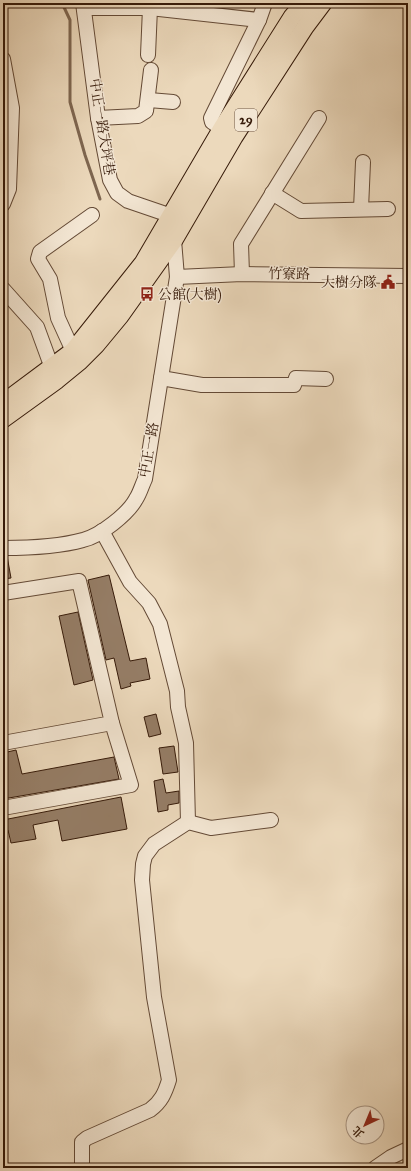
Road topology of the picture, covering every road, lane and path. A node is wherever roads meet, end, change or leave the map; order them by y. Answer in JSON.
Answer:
{"nodes":[{"id":1,"x":265,"y":3,"type":"edge"},
{"id":2,"x":304,"y":3,"type":"edge"},
{"id":3,"x":323,"y":3,"type":"edge"},
{"id":4,"x":84,"y":5,"type":"edge"},
{"id":5,"x":150,"y":8,"type":"junction"},
{"id":6,"x":259,"y":20,"type":"junction"},
{"id":7,"x":148,"y":55,"type":"dead end"},
{"id":8,"x":3,"y":59,"type":"edge"},
{"id":9,"x":151,"y":70,"type":"dead end"},
{"id":10,"x":149,"y":100,"type":"junction"},
{"id":11,"x":173,"y":102,"type":"dead end"},
{"id":12,"x":98,"y":118,"type":"junction"},
{"id":13,"x":319,"y":118,"type":"dead end"},
{"id":14,"x":228,"y":133,"type":"junction"},
{"id":15,"x":363,"y":162,"type":"dead end"},
{"id":16,"x":272,"y":193,"type":"junction"},
{"id":17,"x":3,"y":204,"type":"edge"},
{"id":18,"x":388,"y":208,"type":"dead end"},
{"id":19,"x":361,"y":209,"type":"junction"},
{"id":20,"x":170,"y":215,"type":"junction"},
{"id":21,"x":92,"y":216,"type":"dead end"},
{"id":22,"x":174,"y":240,"type":"junction"},
{"id":23,"x":242,"y":274,"type":"junction"},
{"id":24,"x":408,"y":276,"type":"edge"},
{"id":25,"x":177,"y":277,"type":"junction"},
{"id":26,"x":3,"y":289,"type":"edge"},
{"id":27,"x":73,"y":351,"type":"junction"},
{"id":28,"x":52,"y":368,"type":"junction"},
{"id":29,"x":160,"y":378,"type":"junction"},
{"id":30,"x":326,"y":379,"type":"dead end"},
{"id":31,"x":3,"y":403,"type":"edge"},
{"id":32,"x":3,"y":419,"type":"edge"},
{"id":33,"x":102,"y":531,"type":"junction"},
{"id":34,"x":3,"y":548,"type":"edge"},
{"id":35,"x":3,"y":593,"type":"edge"},
{"id":36,"x":112,"y":723,"type":"junction"},
{"id":37,"x":3,"y":743,"type":"edge"},
{"id":38,"x":3,"y":808,"type":"edge"},
{"id":39,"x":271,"y":820,"type":"dead end"},
{"id":40,"x":188,"y":822,"type":"junction"},
{"id":41,"x":408,"y":1149,"type":"edge"},
{"id":42,"x":82,"y":1168,"type":"edge"},
{"id":43,"x":375,"y":1168,"type":"edge"}],
"edges":[{"from":1,"to":6,"type":"street"},
{"from":2,"to":14,"type":"main road","number":"29"},
{"from":3,"to":14,"type":"main road","number":"29"},
{"from":4,"to":5,"type":"street"},
{"from":4,"to":12,"type":"street","name":"中正一路大坪巷"},
{"from":5,"to":6,"type":"street"},
{"from":5,"to":7,"type":"street"},
{"from":6,"to":14,"type":"street"},
{"from":8,"to":17,"type":"street"},
{"from":9,"to":10,"type":"street"},
{"from":10,"to":11,"type":"street"},
{"from":10,"to":12,"type":"street"},
{"from":12,"to":20,"type":"street","name":"中正一路大坪巷"},
{"from":13,"to":16,"type":"street"},
{"from":14,"to":20,"type":"main road","number":"29"},
{"from":14,"to":22,"type":"main road","number":"29"},
{"from":15,"to":19,"type":"street"},
{"from":16,"to":19,"type":"street"},
{"from":16,"to":23,"type":"street"},
{"from":18,"to":19,"type":"street"},
{"from":20,"to":22,"type":"street"},
{"from":20,"to":27,"type":"main road","number":"29"},
{"from":21,"to":27,"type":"street"},
{"from":22,"to":25,"type":"street"},
{"from":22,"to":32,"type":"main road","number":"29"},
{"from":23,"to":24,"type":"street","name":"竹寮路"},
{"from":23,"to":25,"type":"street","name":"竹寮路"},
{"from":25,"to":29,"type":"street","name":"中正一路"},
{"from":26,"to":28,"type":"street"},
{"from":27,"to":28,"type":"main road","number":"29"},
{"from":28,"to":31,"type":"main road","number":"29"},
{"from":29,"to":30,"type":"street"},
{"from":29,"to":33,"type":"street","name":"中正一路"},
{"from":33,"to":34,"type":"street","name":"中正一路"},
{"from":33,"to":40,"type":"street"},
{"from":35,"to":36,"type":"street"},
{"from":36,"to":37,"type":"street"},
{"from":36,"to":38,"type":"street"},
{"from":39,"to":40,"type":"street"},
{"from":40,"to":42,"type":"street"},
{"from":41,"to":43,"type":"street"}]}
